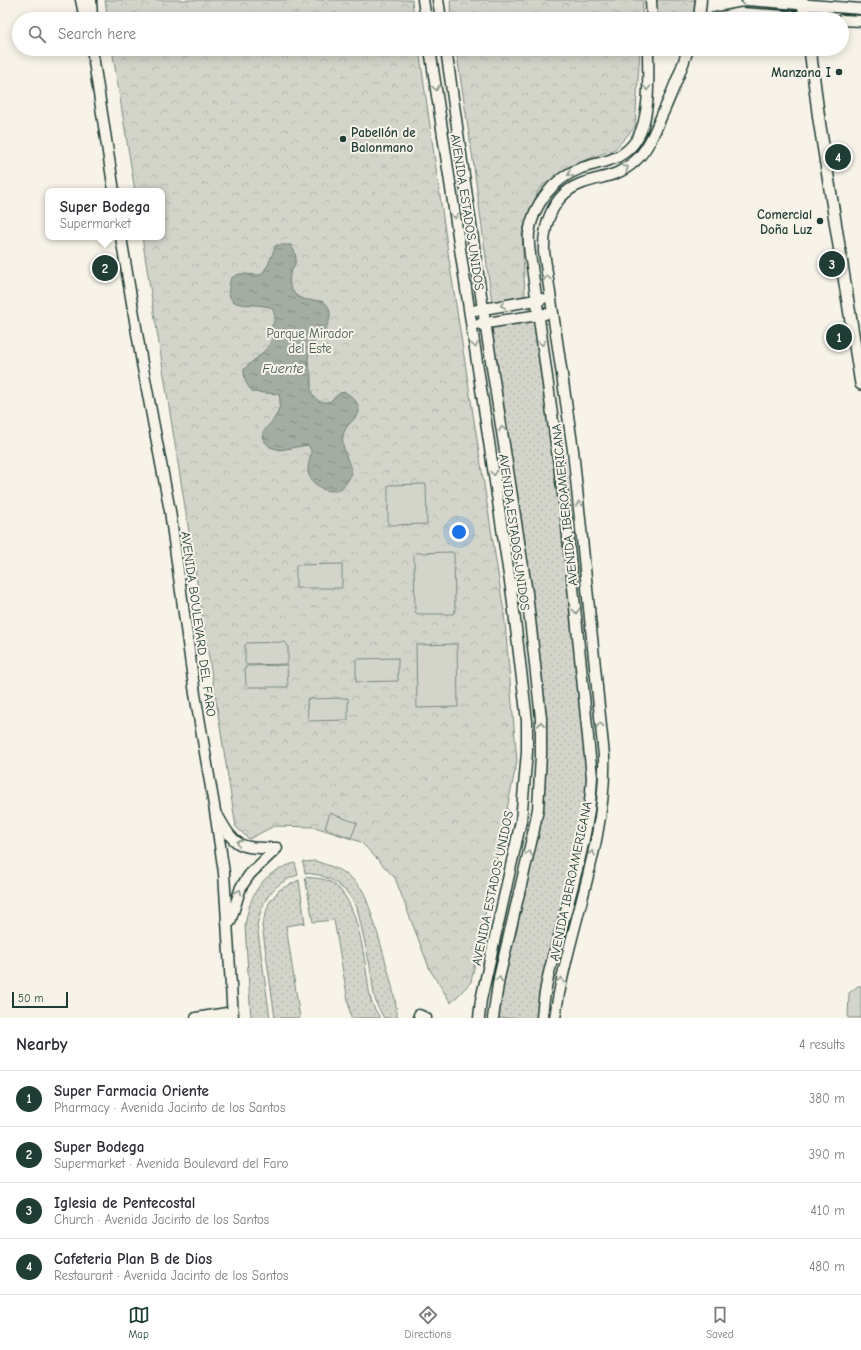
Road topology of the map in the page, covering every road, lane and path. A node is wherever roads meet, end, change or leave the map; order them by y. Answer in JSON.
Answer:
{"nodes":[{"id":1,"x":81,"y":0,"type":"edge"},
{"id":2,"x":91,"y":0,"type":"edge"},
{"id":3,"x":423,"y":0,"type":"edge"},
{"id":4,"x":438,"y":0,"type":"edge"},
{"id":5,"x":650,"y":0,"type":"edge"},
{"id":6,"x":701,"y":0,"type":"edge"},
{"id":7,"x":747,"y":0,"type":"edge"},
{"id":8,"x":771,"y":1,"type":"edge"},
{"id":9,"x":803,"y":2,"type":"edge"},
{"id":10,"x":861,"y":9,"type":"edge"},
{"id":11,"x":84,"y":12,"type":"edge"},
{"id":12,"x":92,"y":12,"type":"edge"},
{"id":13,"x":425,"y":12,"type":"edge"},
{"id":14,"x":440,"y":12,"type":"edge"},
{"id":15,"x":651,"y":12,"type":"edge"},
{"id":16,"x":700,"y":12,"type":"edge"},
{"id":17,"x":805,"y":12,"type":"edge"},
{"id":18,"x":849,"y":20,"type":"edge"},
{"id":19,"x":861,"y":21,"type":"edge"},
{"id":20,"x":93,"y":56,"type":"edge"},
{"id":21,"x":431,"y":56,"type":"edge"},
{"id":22,"x":447,"y":56,"type":"edge"},
{"id":23,"x":648,"y":56,"type":"edge"},
{"id":24,"x":686,"y":56,"type":"edge"},
{"id":25,"x":689,"y":56,"type":"edge"},
{"id":26,"x":811,"y":56,"type":"edge"},
{"id":27,"x":684,"y":64,"type":"junction"},
{"id":28,"x":114,"y":188,"type":"edge"},
{"id":29,"x":122,"y":240,"type":"edge"},
{"id":30,"x":550,"y":298,"type":"junction"},
{"id":31,"x":536,"y":300,"type":"junction"},
{"id":32,"x":484,"y":309,"type":"junction"},
{"id":33,"x":470,"y":311,"type":"junction"},
{"id":34,"x":552,"y":313,"type":"junction"},
{"id":35,"x":538,"y":315,"type":"junction"},
{"id":36,"x":486,"y":323,"type":"junction"},
{"id":37,"x":472,"y":325,"type":"junction"},
{"id":38,"x":861,"y":384,"type":"edge"},
{"id":39,"x":527,"y":593,"type":"junction"},
{"id":40,"x":512,"y":595,"type":"junction"},
{"id":41,"x":215,"y":811,"type":"junction"},
{"id":42,"x":227,"y":929,"type":"junction"},
{"id":43,"x":481,"y":1000,"type":"junction"},
{"id":44,"x":233,"y":1015,"type":"edge"},
{"id":45,"x":196,"y":1018,"type":"edge"},
{"id":46,"x":420,"y":1018,"type":"edge"},
{"id":47,"x":426,"y":1018,"type":"edge"},
{"id":48,"x":471,"y":1018,"type":"edge"},
{"id":49,"x":479,"y":1018,"type":"edge"},
{"id":50,"x":493,"y":1018,"type":"edge"},
{"id":51,"x":542,"y":1018,"type":"edge"},
{"id":52,"x":555,"y":1018,"type":"edge"}],
"edges":[{"from":1,"to":11,"type":"street"},
{"from":2,"to":12,"type":"street"},
{"from":3,"to":13,"type":"street"},
{"from":4,"to":14,"type":"street"},
{"from":5,"to":15,"type":"street"},
{"from":6,"to":16,"type":"street"},
{"from":7,"to":8,"type":"street"},
{"from":8,"to":9,"type":"street"},
{"from":9,"to":10,"type":"street"},
{"from":9,"to":17,"type":"main road"},
{"from":18,"to":19,"type":"street"},
{"from":20,"to":28,"type":"street"},
{"from":21,"to":33,"type":"street","name":"AVENIDA ESTADOS UNIDOS","one_way":true},
{"from":22,"to":32,"type":"street","name":"AVENIDA ESTADOS UNIDOS"},
{"from":23,"to":31,"type":"street","name":"AVENIDA IBEROAMERICANA","one_way":true},
{"from":24,"to":27,"type":"street","name":"AVENIDA IBEROAMERICANA"},
{"from":25,"to":27,"type":"street"},
{"from":26,"to":38,"type":"main road"},
{"from":30,"to":27,"type":"street","name":"AVENIDA IBEROAMERICANA","one_way":true},
{"from":29,"to":41,"type":"street","name":"AVENIDA BOULEVARD DEL FARO"},
{"from":30,"to":31,"type":"street"},
{"from":30,"to":34,"type":"street","name":"AVENIDA IBEROAMERICANA"},
{"from":31,"to":32,"type":"street","one_way":true},
{"from":31,"to":35,"type":"street","name":"AVENIDA IBEROAMERICANA"},
{"from":32,"to":33,"type":"street"},
{"from":32,"to":36,"type":"street","name":"AVENIDA ESTADOS UNIDOS"},
{"from":33,"to":37,"type":"street","name":"AVENIDA ESTADOS UNIDOS"},
{"from":34,"to":35,"type":"street"},
{"from":52,"to":34,"type":"street","name":"AVENIDA IBEROAMERICANA","one_way":true},
{"from":35,"to":36,"type":"street"},
{"from":35,"to":51,"type":"street","name":"AVENIDA IBEROAMERICANA","one_way":true},
{"from":36,"to":37,"type":"street"},
{"from":39,"to":36,"type":"street","name":"AVENIDA ESTADOS UNIDOS","one_way":true},
{"from":37,"to":40,"type":"street","name":"AVENIDA ESTADOS UNIDOS","one_way":true},
{"from":39,"to":40,"type":"street"},
{"from":50,"to":39,"type":"street","name":"AVENIDA ESTADOS UNIDOS","one_way":true},
{"from":40,"to":43,"type":"street","name":"AVENIDA ESTADOS UNIDOS"},
{"from":41,"to":42,"type":"street","name":"AVENIDA BOULEVARD DEL FARO"},
{"from":42,"to":41,"type":"street","one_way":true},
{"from":42,"to":44,"type":"street","name":"AVENIDA BOULEVARD DEL FARO"},
{"from":43,"to":48,"type":"street"},
{"from":43,"to":49,"type":"street","name":"AVENIDA ESTADOS UNIDOS"},
{"from":44,"to":45,"type":"street"},
{"from":46,"to":47,"type":"street"}]}
